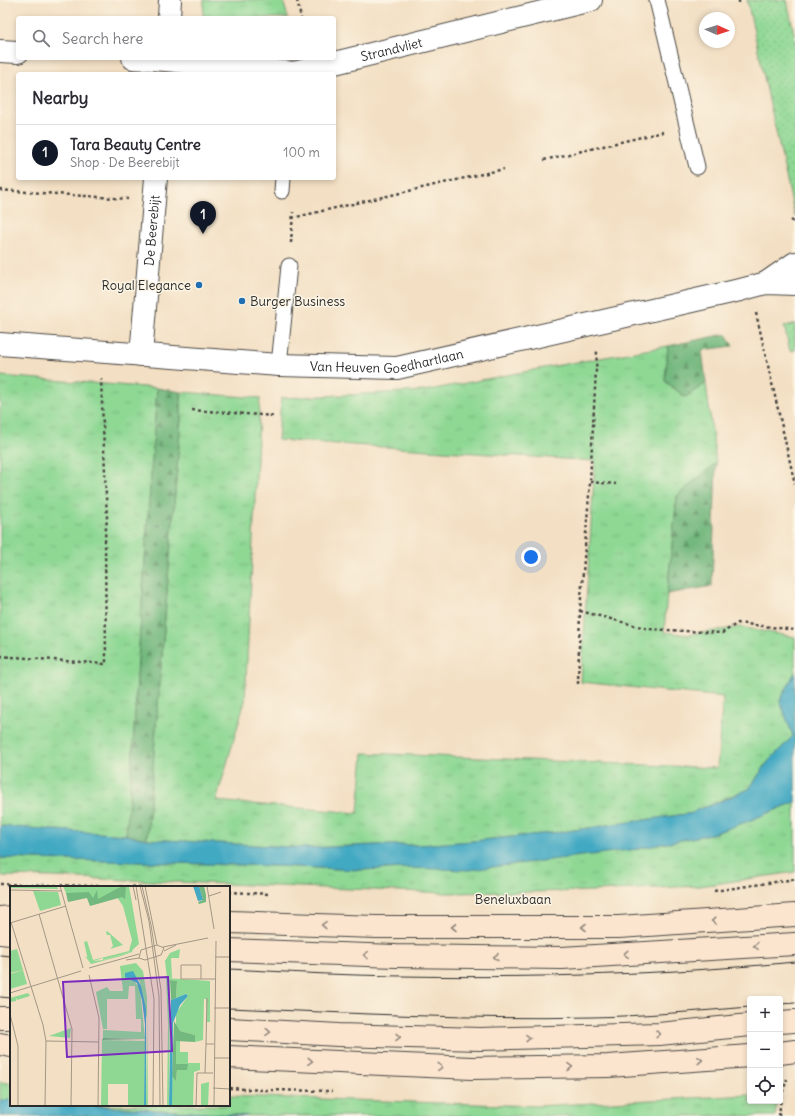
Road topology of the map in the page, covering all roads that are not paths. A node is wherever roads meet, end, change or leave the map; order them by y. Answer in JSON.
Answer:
{"nodes":[{"id":1,"x":170,"y":0,"type":"edge"},
{"id":2,"x":591,"y":0,"type":"edge"},
{"id":3,"x":657,"y":0,"type":"edge"},
{"id":4,"x":169,"y":16,"type":"edge"},
{"id":5,"x":0,"y":51,"type":"edge"},
{"id":6,"x":16,"y":52,"type":"edge"},
{"id":7,"x":144,"y":60,"type":"edge"},
{"id":8,"x":165,"y":64,"type":"edge"},
{"id":9,"x":280,"y":72,"type":"edge"},
{"id":10,"x":298,"y":72,"type":"edge"},
{"id":11,"x":697,"y":167,"type":"dead end"},
{"id":12,"x":156,"y":180,"type":"edge"},
{"id":13,"x":795,"y":263,"type":"edge"},
{"id":14,"x":289,"y":266,"type":"road end"},
{"id":15,"x":795,"y":284,"type":"edge"},
{"id":16,"x":758,"y":285,"type":"junction"},
{"id":17,"x":0,"y":344,"type":"edge"},
{"id":18,"x":141,"y":355,"type":"junction"},
{"id":19,"x":279,"y":365,"type":"junction"},
{"id":20,"x":795,"y":915,"type":"edge"},
{"id":21,"x":10,"y":917,"type":"edge"},
{"id":22,"x":0,"y":918,"type":"edge"},
{"id":23,"x":230,"y":922,"type":"edge"},
{"id":24,"x":0,"y":933,"type":"edge"},
{"id":25,"x":10,"y":934,"type":"edge"},
{"id":26,"x":795,"y":944,"type":"edge"},
{"id":27,"x":230,"y":950,"type":"edge"},
{"id":28,"x":795,"y":1020,"type":"edge"},
{"id":29,"x":783,"y":1022,"type":"edge"},
{"id":30,"x":747,"y":1025,"type":"edge"},
{"id":31,"x":230,"y":1030,"type":"edge"},
{"id":32,"x":0,"y":1044,"type":"edge"},
{"id":33,"x":10,"y":1046,"type":"edge"},
{"id":34,"x":795,"y":1051,"type":"edge"},
{"id":35,"x":747,"y":1056,"type":"edge"},
{"id":36,"x":230,"y":1057,"type":"edge"},
{"id":37,"x":783,"y":1063,"type":"edge"}],
"edges":[{"from":1,"to":4,"type":"street"},
{"from":2,"to":10,"type":"street","name":"Strandvliet"},
{"from":3,"to":11,"type":"lane"},
{"from":5,"to":6,"type":"street"},
{"from":7,"to":8,"type":"street","name":"Strandvliet"},
{"from":8,"to":9,"type":"street","name":"Strandvliet"},
{"from":12,"to":18,"type":"street","name":"De Beerebijt"},
{"from":13,"to":16,"type":"street","name":"Van Heuven Goedhartlaan"},
{"from":14,"to":19,"type":"lane"},
{"from":15,"to":16,"type":"street","name":"Van Heuven Goedhartlaan"},
{"from":16,"to":19,"type":"street","name":"Van Heuven Goedhartlaan"},
{"from":17,"to":18,"type":"street","name":"Van Heuven Goedhartlaan"},
{"from":18,"to":19,"type":"street","name":"Van Heuven Goedhartlaan"},
{"from":20,"to":23,"type":"main road","one_way":true},
{"from":21,"to":22,"type":"main road"},
{"from":24,"to":25,"type":"main road"},
{"from":26,"to":27,"type":"main road","one_way":true},
{"from":28,"to":29,"type":"main road"},
{"from":31,"to":30,"type":"main road","one_way":true},
{"from":32,"to":33,"type":"main road"},
{"from":34,"to":37,"type":"main road"},
{"from":36,"to":35,"type":"main road","one_way":true}]}
